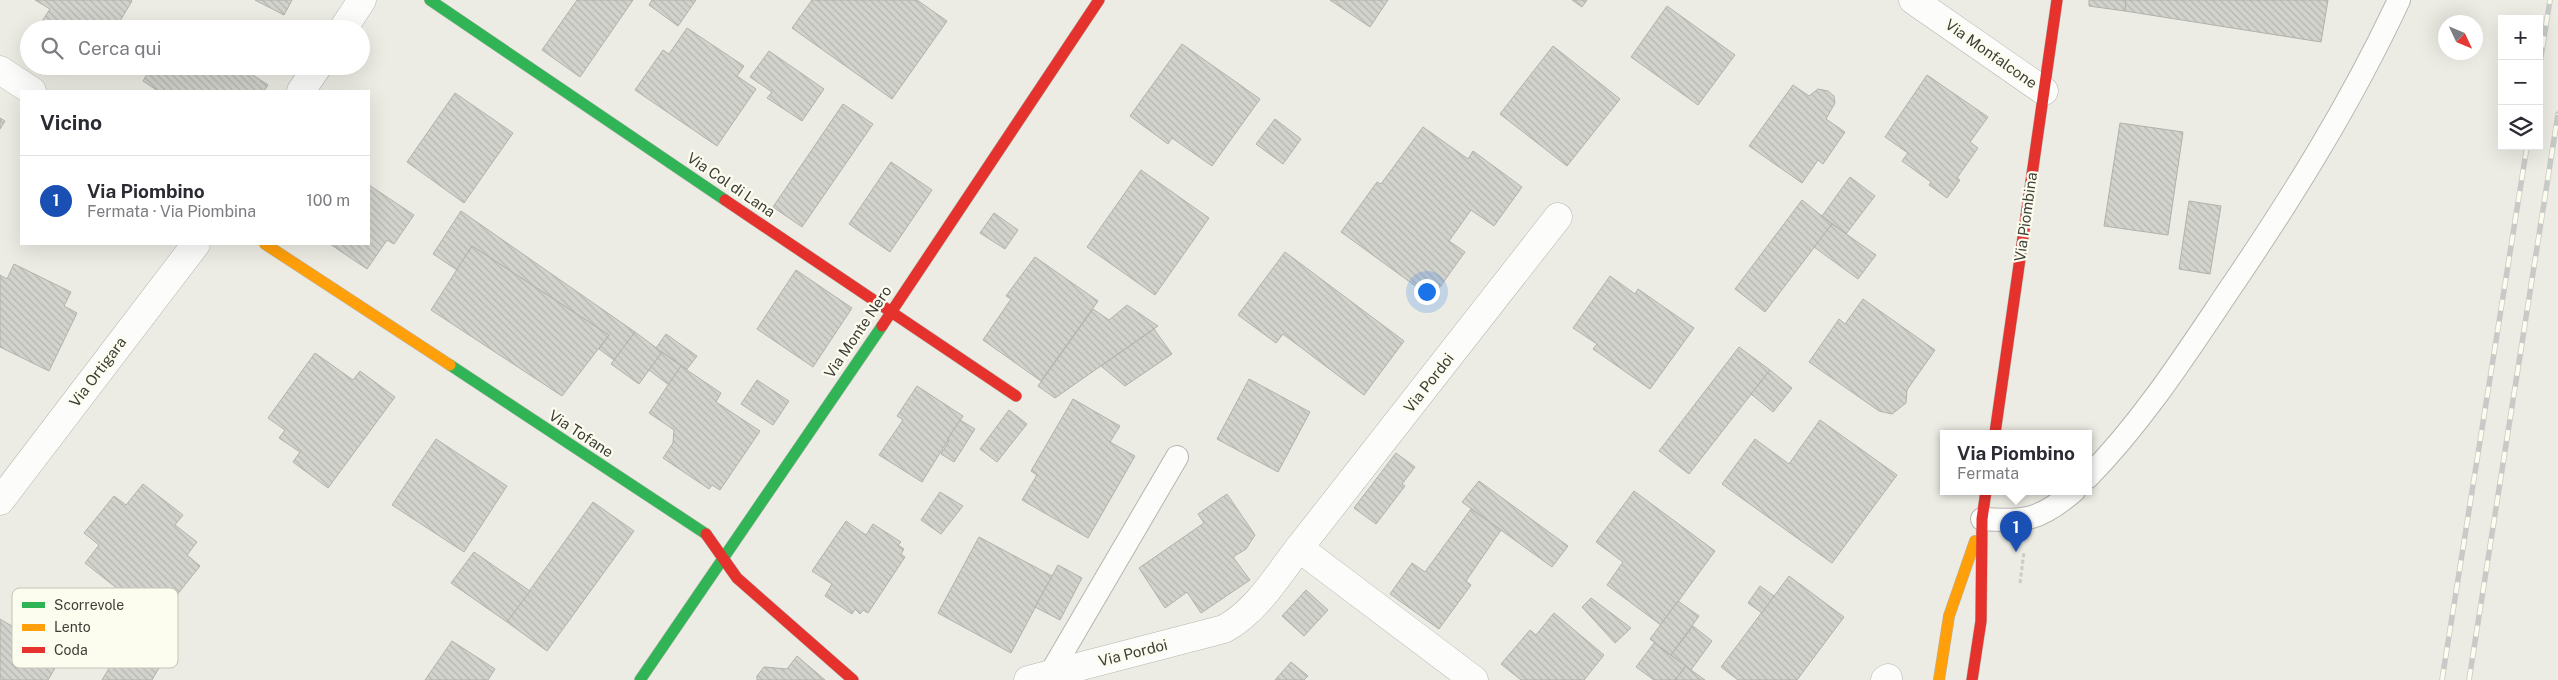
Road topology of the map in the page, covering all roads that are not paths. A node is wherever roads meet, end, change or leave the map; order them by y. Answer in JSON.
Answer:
{"nodes":[{"id":1,"x":362,"y":0,"type":"edge"},
{"id":2,"x":430,"y":0,"type":"edge"},
{"id":3,"x":1099,"y":0,"type":"edge"},
{"id":4,"x":1913,"y":0,"type":"edge"},
{"id":5,"x":2057,"y":0,"type":"edge"},
{"id":6,"x":2399,"y":0,"type":"edge"},
{"id":7,"x":349,"y":20,"type":"edge"},
{"id":8,"x":0,"y":70,"type":"edge"},
{"id":9,"x":312,"y":75,"type":"edge"},
{"id":10,"x":30,"y":90,"type":"edge"},
{"id":11,"x":302,"y":90,"type":"edge"},
{"id":12,"x":2044,"y":91,"type":"junction"},
{"id":13,"x":1558,"y":217,"type":"dead end"},
{"id":14,"x":195,"y":245,"type":"edge"},
{"id":15,"x":267,"y":245,"type":"edge"},
{"id":16,"x":892,"y":311,"type":"junction"},
{"id":17,"x":1016,"y":396,"type":"dead end"},
{"id":18,"x":1994,"y":430,"type":"edge"},
{"id":19,"x":1176,"y":457,"type":"dead end"},
{"id":20,"x":2092,"y":473,"type":"edge"},
{"id":21,"x":1985,"y":495,"type":"edge"},
{"id":22,"x":2068,"y":495,"type":"edge"},
{"id":23,"x":0,"y":501,"type":"edge"},
{"id":24,"x":1982,"y":519,"type":"junction"},
{"id":25,"x":1300,"y":548,"type":"junction"},
{"id":26,"x":723,"y":557,"type":"junction"},
{"id":27,"x":1039,"y":677,"type":"edge"},
{"id":28,"x":640,"y":680,"type":"edge"},
{"id":29,"x":853,"y":680,"type":"edge"},
{"id":30,"x":1474,"y":680,"type":"edge"},
{"id":31,"x":1939,"y":680,"type":"edge"},
{"id":32,"x":1972,"y":680,"type":"edge"}],
"edges":[{"from":1,"to":7,"type":"street"},
{"from":2,"to":16,"type":"street","name":"Via Col di Lana"},
{"from":3,"to":16,"type":"street","name":"Via Monte Nero"},
{"from":4,"to":12,"type":"street","name":"Via Monfalcone"},
{"from":5,"to":12,"type":"street","name":"Via Piombina"},
{"from":6,"to":20,"type":"lane"},
{"from":8,"to":10,"type":"street"},
{"from":9,"to":11,"type":"street"},
{"from":12,"to":18,"type":"street","name":"Via Piombina"},
{"from":13,"to":25,"type":"street","name":"Via Pordoi"},
{"from":14,"to":23,"type":"street","name":"Via Ortigara"},
{"from":15,"to":26,"type":"street","name":"Via Tofane"},
{"from":16,"to":17,"type":"street","name":"Via Col di Lana"},
{"from":16,"to":26,"type":"street","name":"Via Monte Nero"},
{"from":19,"to":27,"type":"lane","name":"Via Pordoi"},
{"from":21,"to":24,"type":"street"},
{"from":22,"to":24,"type":"lane"},
{"from":24,"to":31,"type":"street"},
{"from":24,"to":32,"type":"street"},
{"from":25,"to":27,"type":"street","name":"Via Pordoi"},
{"from":25,"to":30,"type":"street"},
{"from":26,"to":28,"type":"street","name":"Via Monte Nero"},
{"from":26,"to":29,"type":"street","name":"Via Tofane"}]}
